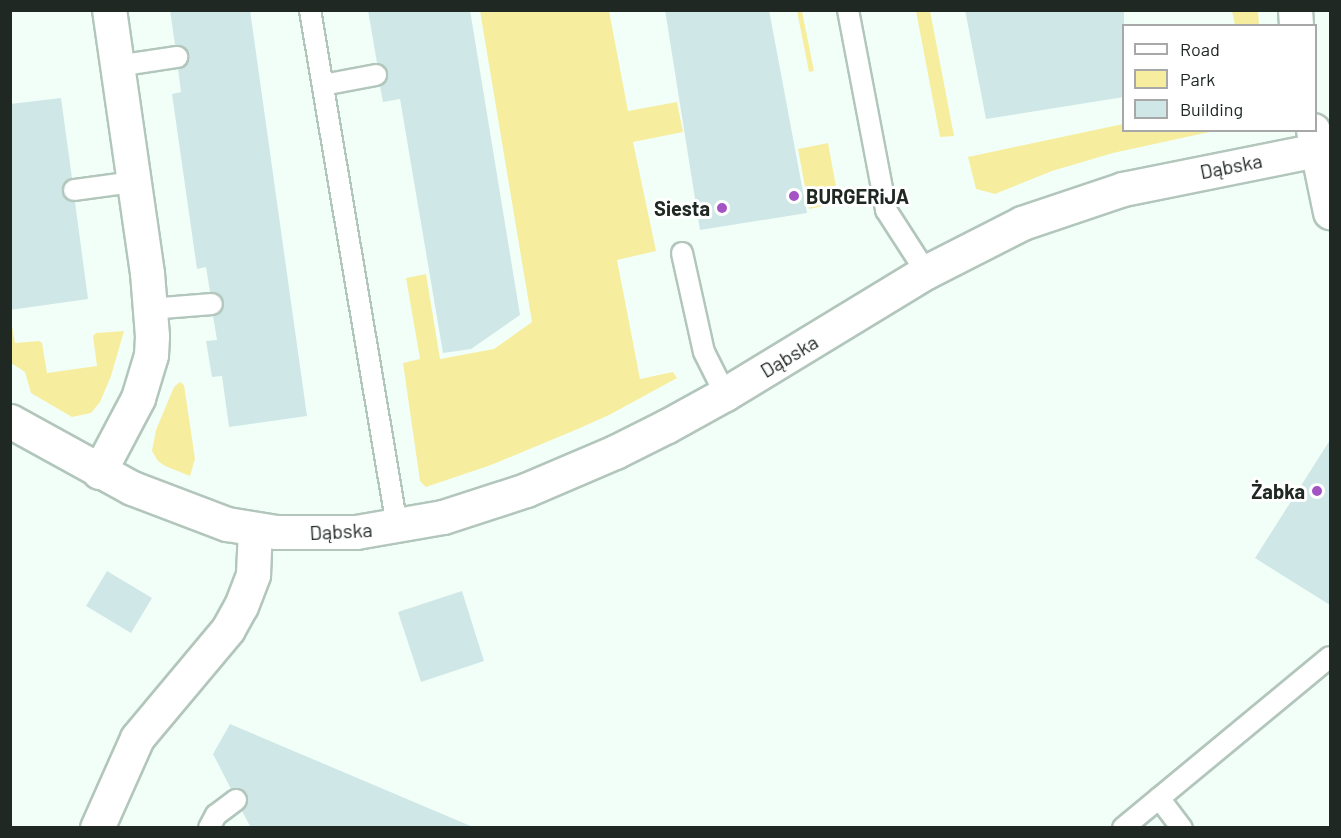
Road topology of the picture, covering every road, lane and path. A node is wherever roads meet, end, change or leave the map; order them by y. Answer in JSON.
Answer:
{"nodes":[{"id":1,"x":109,"y":10,"type":"edge"},
{"id":2,"x":310,"y":10,"type":"edge"},
{"id":3,"x":848,"y":10,"type":"edge"},
{"id":4,"x":177,"y":57,"type":"dead end"},
{"id":5,"x":117,"y":66,"type":"junction"},
{"id":6,"x":376,"y":75,"type":"dead end"},
{"id":7,"x":323,"y":85,"type":"junction"},
{"id":8,"x":1314,"y":140,"type":"edge"},
{"id":9,"x":133,"y":182,"type":"junction"},
{"id":10,"x":74,"y":190,"type":"dead end"},
{"id":11,"x":1330,"y":212,"type":"edge"},
{"id":12,"x":682,"y":253,"type":"dead end"},
{"id":13,"x":926,"y":272,"type":"junction"},
{"id":14,"x":212,"y":304,"type":"dead end"},
{"id":15,"x":150,"y":309,"type":"junction"},
{"id":16,"x":725,"y":394,"type":"junction"},
{"id":17,"x":10,"y":421,"type":"edge"},
{"id":18,"x":99,"y":472,"type":"junction"},
{"id":19,"x":397,"y":526,"type":"junction"},
{"id":20,"x":255,"y":529,"type":"junction"},
{"id":21,"x":1330,"y":657,"type":"edge"},
{"id":22,"x":1159,"y":798,"type":"junction"},
{"id":23,"x":236,"y":800,"type":"dead end"},
{"id":24,"x":97,"y":828,"type":"edge"},
{"id":25,"x":209,"y":828,"type":"edge"},
{"id":26,"x":1123,"y":828,"type":"edge"},
{"id":27,"x":1182,"y":828,"type":"edge"}],
"edges":[{"from":1,"to":5,"type":"street"},
{"from":2,"to":7,"type":"lane"},
{"from":3,"to":13,"type":"lane"},
{"from":4,"to":5,"type":"lane"},
{"from":5,"to":9,"type":"street"},
{"from":6,"to":7,"type":"lane"},
{"from":7,"to":19,"type":"lane"},
{"from":8,"to":11,"type":"street","name":"Dąbska"},
{"from":8,"to":13,"type":"street","name":"Dąbska"},
{"from":9,"to":10,"type":"lane"},
{"from":9,"to":15,"type":"street"},
{"from":12,"to":16,"type":"lane"},
{"from":13,"to":16,"type":"street","name":"Dąbska"},
{"from":14,"to":15,"type":"lane"},
{"from":15,"to":18,"type":"street"},
{"from":16,"to":19,"type":"street","name":"Dąbska"},
{"from":17,"to":18,"type":"street","name":"Dąbska"},
{"from":18,"to":20,"type":"street","name":"Dąbska"},
{"from":19,"to":20,"type":"street","name":"Dąbska"},
{"from":20,"to":24,"type":"street"},
{"from":21,"to":22,"type":"lane"},
{"from":22,"to":26,"type":"lane"},
{"from":22,"to":27,"type":"lane"},
{"from":23,"to":25,"type":"lane"}]}
